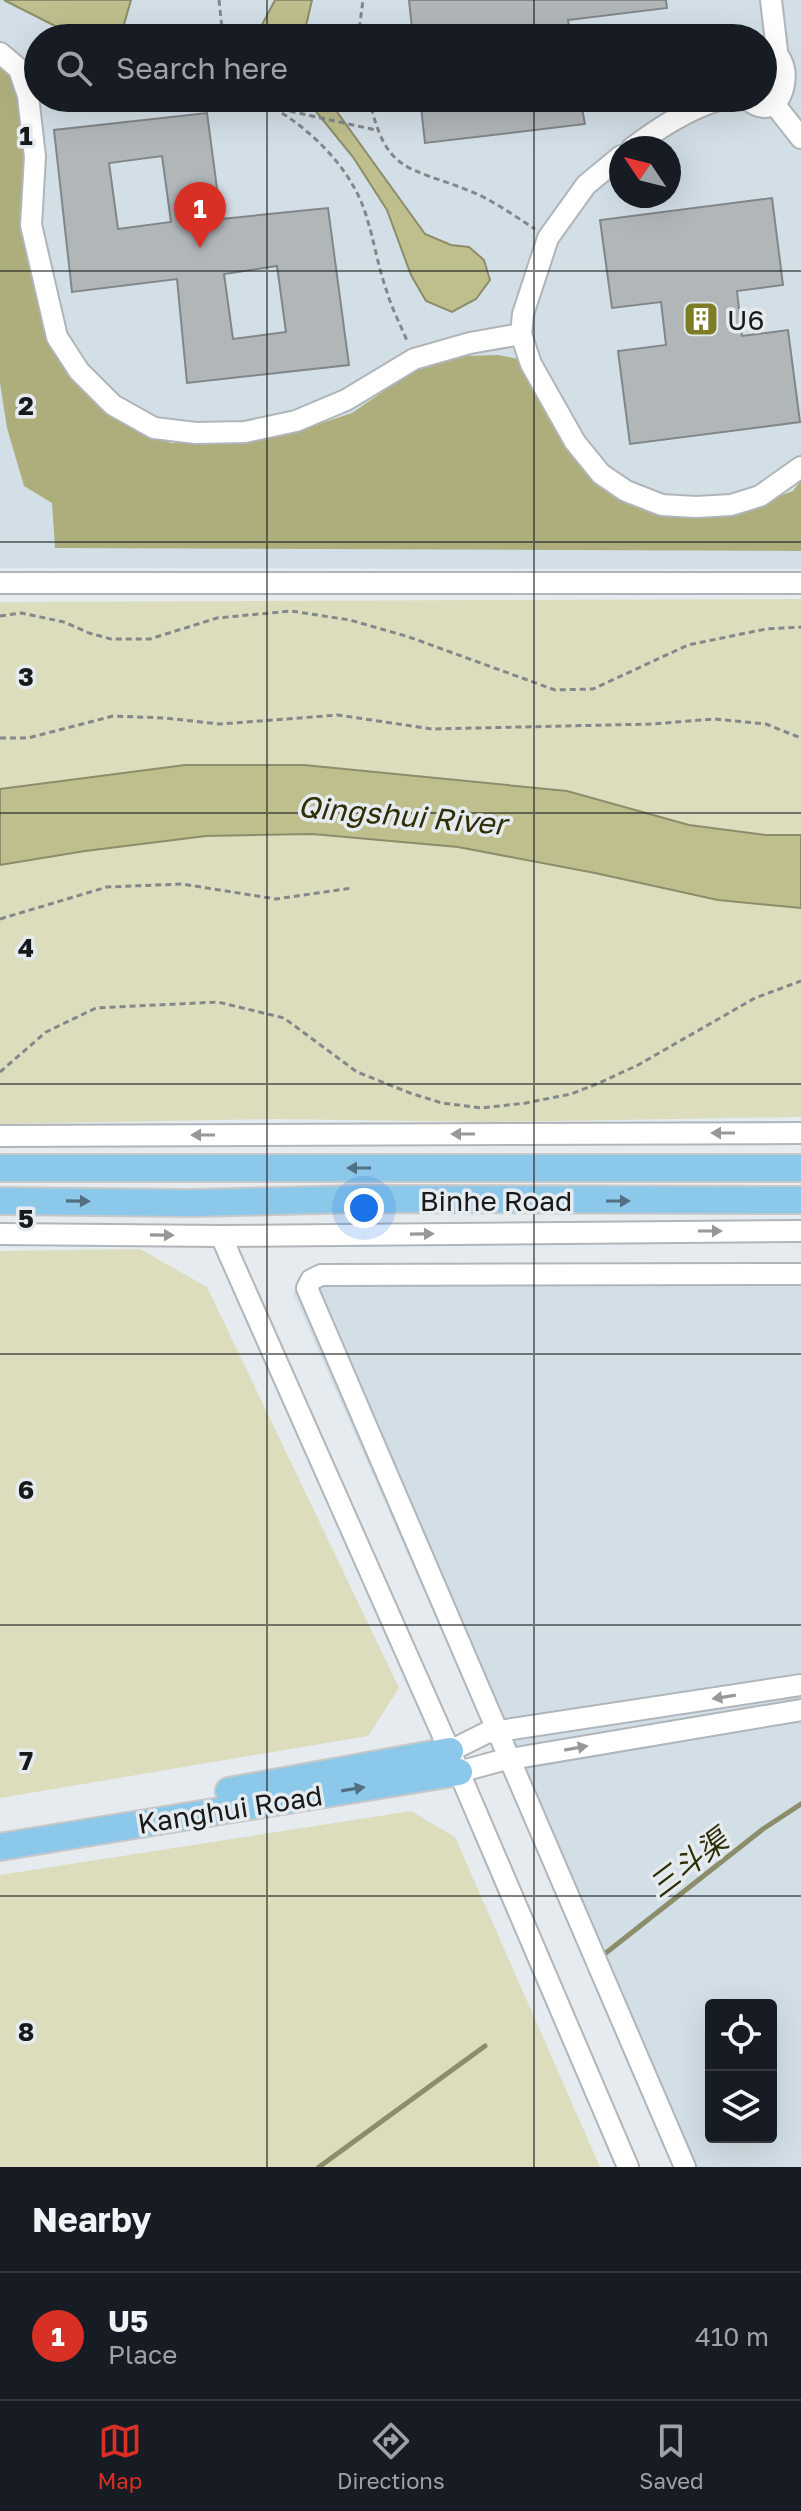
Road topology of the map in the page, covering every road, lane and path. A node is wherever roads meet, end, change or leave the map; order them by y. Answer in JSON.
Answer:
{"nodes":[{"id":1,"x":219,"y":0,"type":"edge"},
{"id":2,"x":363,"y":0,"type":"edge"},
{"id":3,"x":771,"y":0,"type":"edge"},
{"id":4,"x":222,"y":24,"type":"edge"},
{"id":5,"x":360,"y":24,"type":"edge"},
{"id":6,"x":771,"y":24,"type":"edge"},
{"id":7,"x":0,"y":53,"type":"edge"},
{"id":8,"x":777,"y":53,"type":"edge"},
{"id":9,"x":798,"y":78,"type":"edge"},
{"id":10,"x":24,"y":84,"type":"edge"},
{"id":11,"x":777,"y":104,"type":"edge"},
{"id":12,"x":777,"y":108,"type":"edge"},
{"id":13,"x":30,"y":112,"type":"edge"},
{"id":14,"x":282,"y":112,"type":"edge"},
{"id":15,"x":293,"y":112,"type":"edge"},
{"id":16,"x":372,"y":112,"type":"edge"},
{"id":17,"x":690,"y":112,"type":"edge"},
{"id":18,"x":376,"y":130,"type":"junction"},
{"id":19,"x":650,"y":136,"type":"edge"},
{"id":20,"x":801,"y":138,"type":"edge"},
{"id":21,"x":609,"y":166,"type":"edge"},
{"id":22,"x":548,"y":238,"type":"junction"},
{"id":23,"x":521,"y":334,"type":"junction"},
{"id":24,"x":414,"y":359,"type":"junction"},
{"id":25,"x":801,"y":467,"type":"edge"},
{"id":26,"x":0,"y":583,"type":"edge"},
{"id":27,"x":801,"y":583,"type":"edge"},
{"id":28,"x":0,"y":616,"type":"edge"},
{"id":29,"x":801,"y":627,"type":"edge"},
{"id":30,"x":0,"y":738,"type":"edge"},
{"id":31,"x":801,"y":738,"type":"edge"},
{"id":32,"x":352,"y":888,"type":"dead end"},
{"id":33,"x":0,"y":919,"type":"edge"},
{"id":34,"x":801,"y":981,"type":"edge"},
{"id":35,"x":0,"y":1072,"type":"edge"},
{"id":36,"x":801,"y":1133,"type":"edge"},
{"id":37,"x":0,"y":1136,"type":"edge"},
{"id":38,"x":0,"y":1168,"type":"edge"},
{"id":39,"x":801,"y":1168,"type":"edge"},
{"id":40,"x":801,"y":1200,"type":"edge"},
{"id":41,"x":0,"y":1201,"type":"edge"},
{"id":42,"x":801,"y":1231,"type":"edge"},
{"id":43,"x":0,"y":1234,"type":"edge"},
{"id":44,"x":221,"y":1236,"type":"junction"},
{"id":45,"x":801,"y":1274,"type":"edge"},
{"id":46,"x":801,"y":1685,"type":"edge"},
{"id":47,"x":801,"y":1710,"type":"edge"},
{"id":48,"x":498,"y":1732,"type":"junction"},
{"id":49,"x":510,"y":1759,"type":"junction"},
{"id":50,"x":454,"y":1761,"type":"junction"},
{"id":51,"x":0,"y":1828,"type":"edge"},
{"id":52,"x":0,"y":1847,"type":"edge"},
{"id":53,"x":628,"y":2167,"type":"edge"},
{"id":54,"x":685,"y":2167,"type":"edge"}],
"edges":[{"from":1,"to":4,"type":"path"},
{"from":2,"to":5,"type":"path"},
{"from":3,"to":6,"type":"street"},
{"from":7,"to":10,"type":"street"},
{"from":8,"to":9,"type":"street"},
{"from":9,"to":11,"type":"street"},
{"from":12,"to":20,"type":"street"},
{"from":13,"to":24,"type":"street"},
{"from":14,"to":24,"type":"path"},
{"from":15,"to":18,"type":"path"},
{"from":16,"to":18,"type":"path"},
{"from":17,"to":19,"type":"street"},
{"from":18,"to":22,"type":"path"},
{"from":21,"to":22,"type":"street"},
{"from":22,"to":23,"type":"street"},
{"from":23,"to":24,"type":"street"},
{"from":23,"to":25,"type":"street"},
{"from":26,"to":27,"type":"street"},
{"from":28,"to":29,"type":"path"},
{"from":30,"to":31,"type":"path"},
{"from":32,"to":33,"type":"path"},
{"from":34,"to":35,"type":"path"},
{"from":36,"to":37,"type":"street","one_way":true},
{"from":39,"to":38,"type":"main road","name":"Binhe Road","one_way":true},
{"from":41,"to":40,"type":"main road","name":"Binhe Road","one_way":true},
{"from":44,"to":42,"type":"street","one_way":true},
{"from":43,"to":44,"type":"street","one_way":true},
{"from":44,"to":50,"type":"street"},
{"from":45,"to":48,"type":"street"},
{"from":46,"to":48,"type":"street","one_way":true},
{"from":49,"to":47,"type":"street","one_way":true},
{"from":48,"to":49,"type":"street"},
{"from":48,"to":50,"type":"street"},
{"from":49,"to":50,"type":"street"},
{"from":49,"to":54,"type":"street"},
{"from":50,"to":51,"type":"main road","name":"Kanghui Road"},
{"from":52,"to":50,"type":"main road","name":"Kanghui Road","one_way":true},
{"from":50,"to":53,"type":"street"}]}
